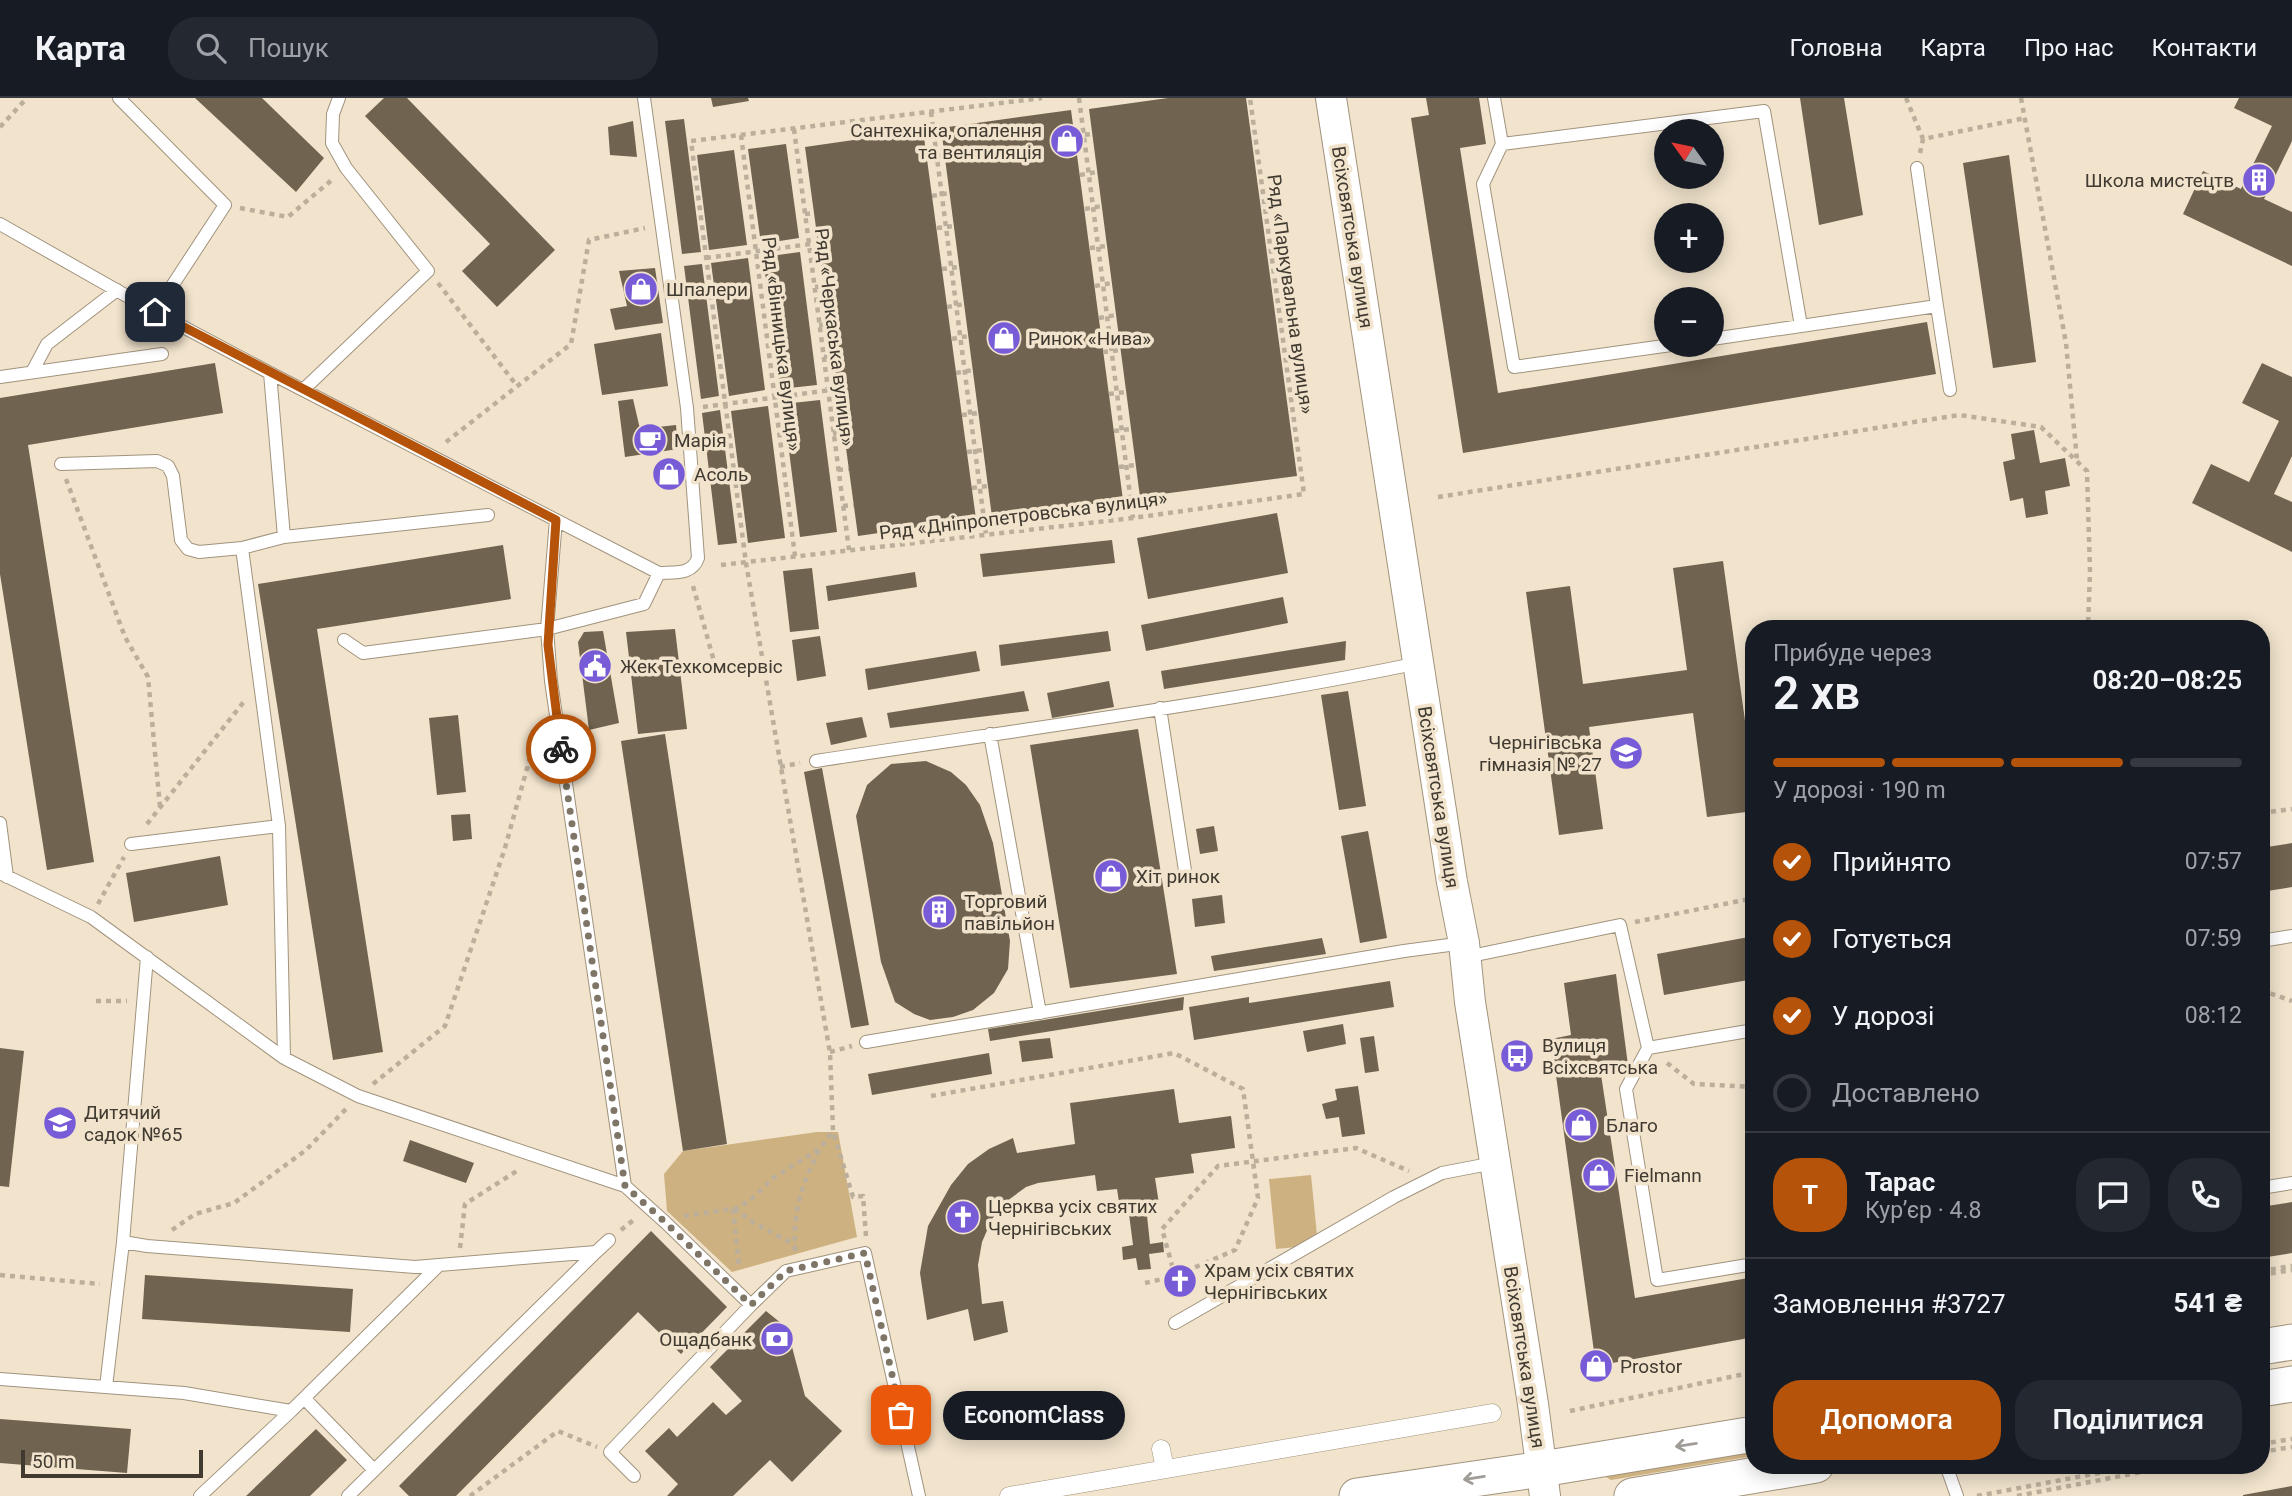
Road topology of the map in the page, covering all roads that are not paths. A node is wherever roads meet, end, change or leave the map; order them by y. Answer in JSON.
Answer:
{"nodes":[{"id":1,"x":119,"y":98,"type":"edge"},
{"id":2,"x":339,"y":98,"type":"edge"},
{"id":3,"x":644,"y":98,"type":"edge"},
{"id":4,"x":1331,"y":98,"type":"edge"},
{"id":5,"x":1494,"y":98,"type":"edge"},
{"id":6,"x":1503,"y":144,"type":"junction"},
{"id":7,"x":1917,"y":167,"type":"road end"},
{"id":8,"x":0,"y":224,"type":"edge"},
{"id":9,"x":117,"y":290,"type":"junction"},
{"id":10,"x":1937,"y":306,"type":"junction"},
{"id":11,"x":155,"y":312,"type":"junction"},
{"id":12,"x":1801,"y":326,"type":"junction"},
{"id":13,"x":1724,"y":337,"type":"edge"},
{"id":14,"x":1654,"y":347,"type":"edge"},
{"id":15,"x":162,"y":355,"type":"dead end"},
{"id":16,"x":32,"y":372,"type":"junction"},
{"id":17,"x":270,"y":373,"type":"junction"},
{"id":18,"x":0,"y":377,"type":"edge"},
{"id":19,"x":303,"y":390,"type":"junction"},
{"id":20,"x":1950,"y":390,"type":"dead end"},
{"id":21,"x":61,"y":464,"type":"road end"},
{"id":22,"x":488,"y":515,"type":"dead end"},
{"id":23,"x":556,"y":520,"type":"junction"},
{"id":24,"x":284,"y":537,"type":"junction"},
{"id":25,"x":242,"y":548,"type":"junction"},
{"id":26,"x":659,"y":573,"type":"junction"},
{"id":27,"x":547,"y":629,"type":"junction"},
{"id":28,"x":344,"y":640,"type":"dead end"},
{"id":29,"x":1419,"y":663,"type":"junction"},
{"id":30,"x":1160,"y":708,"type":"junction"},
{"id":31,"x":990,"y":734,"type":"junction"},
{"id":32,"x":816,"y":761,"type":"dead end"},
{"id":33,"x":0,"y":823,"type":"edge"},
{"id":34,"x":279,"y":826,"type":"junction"},
{"id":35,"x":131,"y":844,"type":"road end"},
{"id":36,"x":4,"y":875,"type":"edge"},
{"id":37,"x":1186,"y":877,"type":"dead end"},
{"id":38,"x":2292,"y":936,"type":"edge"},
{"id":39,"x":2270,"y":940,"type":"edge"},
{"id":40,"x":1465,"y":950,"type":"junction"},
{"id":41,"x":147,"y":957,"type":"junction"},
{"id":42,"x":1040,"y":1013,"type":"junction"},
{"id":43,"x":1745,"y":1032,"type":"edge"},
{"id":44,"x":866,"y":1042,"type":"dead end"},
{"id":45,"x":1648,"y":1048,"type":"junction"},
{"id":46,"x":284,"y":1058,"type":"junction"},
{"id":47,"x":1494,"y":1163,"type":"junction"},
{"id":48,"x":2292,"y":1183,"type":"edge"},
{"id":49,"x":625,"y":1186,"type":"junction"},
{"id":50,"x":2270,"y":1187,"type":"edge"},
{"id":51,"x":609,"y":1240,"type":"road end"},
{"id":52,"x":123,"y":1242,"type":"junction"},
{"id":53,"x":596,"y":1252,"type":"junction"},
{"id":54,"x":439,"y":1265,"type":"junction"},
{"id":55,"x":1745,"y":1265,"type":"edge"},
{"id":56,"x":746,"y":1300,"type":"junction"},
{"id":57,"x":1175,"y":1323,"type":"dead end"},
{"id":58,"x":2292,"y":1342,"type":"edge"},
{"id":59,"x":2270,"y":1346,"type":"edge"},
{"id":60,"x":0,"y":1379,"type":"edge"},
{"id":61,"x":2292,"y":1384,"type":"edge"},
{"id":62,"x":106,"y":1387,"type":"junction"},
{"id":63,"x":2270,"y":1388,"type":"edge"},
{"id":64,"x":304,"y":1398,"type":"junction"},
{"id":65,"x":291,"y":1411,"type":"junction"},
{"id":66,"x":1492,"y":1413,"type":"dead end"},
{"id":67,"x":1745,"y":1436,"type":"edge"},
{"id":68,"x":1161,"y":1449,"type":"dead end"},
{"id":69,"x":1164,"y":1469,"type":"junction"},
{"id":70,"x":374,"y":1470,"type":"junction"},
{"id":71,"x":1771,"y":1474,"type":"edge"},
{"id":72,"x":1949,"y":1474,"type":"edge"},
{"id":73,"x":634,"y":1476,"type":"dead end"},
{"id":74,"x":1544,"y":1482,"type":"edge"},
{"id":75,"x":1681,"y":1492,"type":"edge"},
{"id":76,"x":200,"y":1496,"type":"edge"},
{"id":77,"x":348,"y":1496,"type":"edge"},
{"id":78,"x":919,"y":1496,"type":"edge"},
{"id":79,"x":1009,"y":1496,"type":"edge"},
{"id":80,"x":1357,"y":1496,"type":"edge"},
{"id":81,"x":1632,"y":1496,"type":"edge"},
{"id":82,"x":1957,"y":1496,"type":"edge"}],
"edges":[{"from":1,"to":11,"type":"lane"},
{"from":2,"to":19,"type":"lane"},
{"from":3,"to":26,"type":"lane"},
{"from":4,"to":29,"type":"street","name":"Всіхсвятська вулиця"},
{"from":5,"to":6,"type":"lane"},
{"from":6,"to":12,"type":"lane"},
{"from":6,"to":14,"type":"lane"},
{"from":7,"to":10,"type":"lane"},
{"from":8,"to":9,"type":"lane"},
{"from":9,"to":11,"type":"lane"},
{"from":9,"to":16,"type":"lane"},
{"from":10,"to":12,"type":"lane"},
{"from":10,"to":20,"type":"lane"},
{"from":11,"to":17,"type":"lane"},
{"from":12,"to":13,"type":"lane"},
{"from":15,"to":16,"type":"lane"},
{"from":16,"to":18,"type":"lane"},
{"from":17,"to":19,"type":"lane"},
{"from":17,"to":24,"type":"lane"},
{"from":19,"to":23,"type":"lane"},
{"from":21,"to":25,"type":"lane"},
{"from":22,"to":24,"type":"lane"},
{"from":23,"to":26,"type":"lane"},
{"from":23,"to":27,"type":"lane"},
{"from":24,"to":25,"type":"lane"},
{"from":25,"to":34,"type":"lane"},
{"from":26,"to":27,"type":"lane"},
{"from":27,"to":28,"type":"lane"},
{"from":27,"to":49,"type":"lane"},
{"from":29,"to":30,"type":"lane"},
{"from":29,"to":40,"type":"street","name":"Всіхсвятська вулиця"},
{"from":30,"to":31,"type":"lane"},
{"from":30,"to":37,"type":"lane"},
{"from":31,"to":32,"type":"lane"},
{"from":31,"to":42,"type":"lane"},
{"from":33,"to":36,"type":"lane"},
{"from":34,"to":35,"type":"lane"},
{"from":34,"to":46,"type":"lane"},
{"from":36,"to":41,"type":"lane"},
{"from":38,"to":39,"type":"lane"},
{"from":40,"to":42,"type":"lane"},
{"from":40,"to":45,"type":"lane"},
{"from":40,"to":47,"type":"street","name":"Всіхсвятська вулиця"},
{"from":41,"to":46,"type":"lane"},
{"from":41,"to":52,"type":"lane"},
{"from":42,"to":44,"type":"lane"},
{"from":43,"to":45,"type":"lane"},
{"from":45,"to":55,"type":"lane"},
{"from":46,"to":49,"type":"lane"},
{"from":47,"to":57,"type":"lane"},
{"from":47,"to":74,"type":"street","name":"Всіхсвятська вулиця"},
{"from":48,"to":50,"type":"lane"},
{"from":49,"to":56,"type":"lane"},
{"from":51,"to":53,"type":"lane"},
{"from":52,"to":54,"type":"lane"},
{"from":52,"to":62,"type":"lane"},
{"from":53,"to":54,"type":"lane"},
{"from":53,"to":70,"type":"lane"},
{"from":54,"to":64,"type":"lane"},
{"from":56,"to":73,"type":"lane"},
{"from":56,"to":78,"type":"lane"},
{"from":58,"to":59,"type":"main road"},
{"from":60,"to":62,"type":"lane"},
{"from":61,"to":63,"type":"main road"},
{"from":62,"to":65,"type":"lane"},
{"from":64,"to":65,"type":"lane"},
{"from":64,"to":70,"type":"lane"},
{"from":65,"to":76,"type":"lane"},
{"from":66,"to":69,"type":"street"},
{"from":67,"to":74,"type":"main road","one_way":true},
{"from":68,"to":69,"type":"street"},
{"from":69,"to":79,"type":"street"},
{"from":70,"to":77,"type":"lane"},
{"from":71,"to":75,"type":"main road"},
{"from":72,"to":82,"type":"lane"},
{"from":74,"to":80,"type":"main road","one_way":true},
{"from":75,"to":81,"type":"main road"}]}
